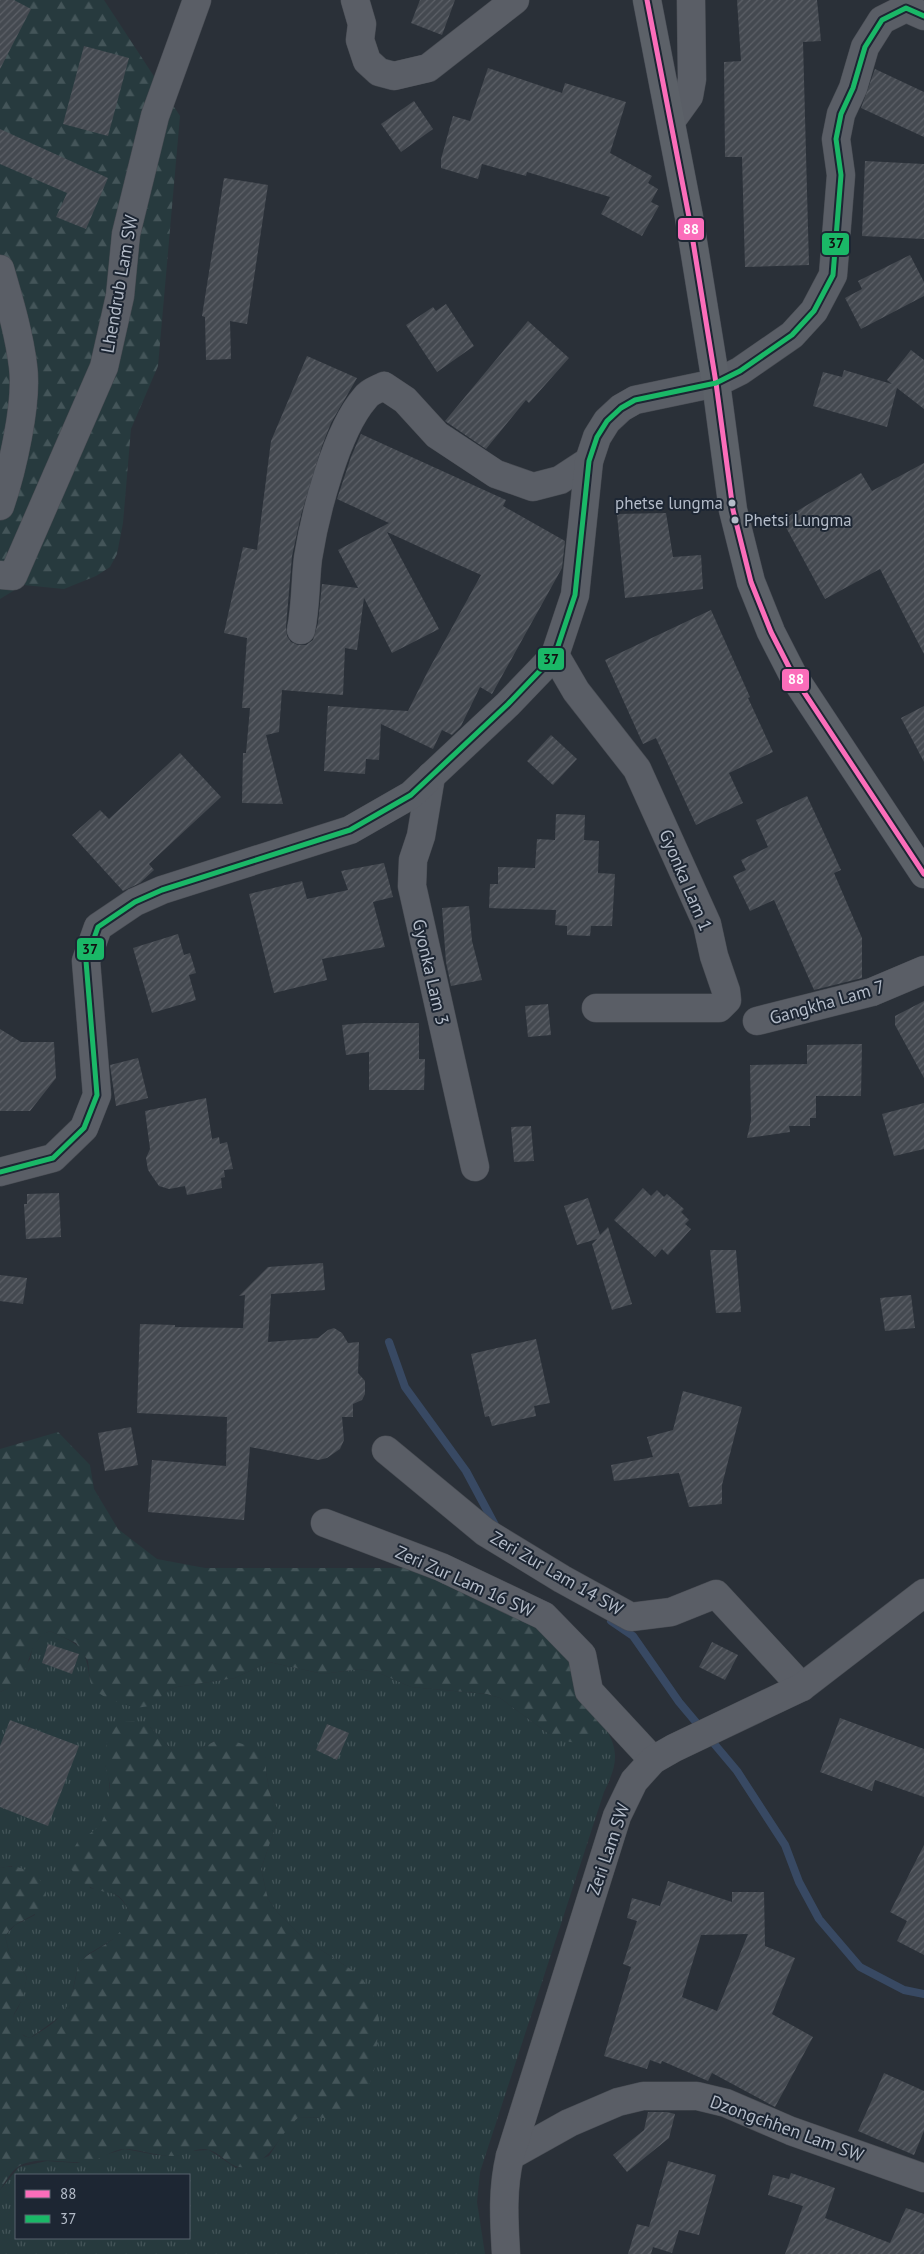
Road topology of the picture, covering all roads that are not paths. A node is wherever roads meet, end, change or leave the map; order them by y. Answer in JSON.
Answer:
{"nodes":[{"id":1,"x":197,"y":0,"type":"edge"},
{"id":2,"x":355,"y":0,"type":"edge"},
{"id":3,"x":515,"y":0,"type":"edge"},
{"id":4,"x":647,"y":0,"type":"edge"},
{"id":5,"x":690,"y":0,"type":"edge"},
{"id":6,"x":924,"y":16,"type":"edge"},
{"id":7,"x":671,"y":121,"type":"junction"},
{"id":8,"x":0,"y":268,"type":"edge"},
{"id":9,"x":716,"y":383,"type":"junction"},
{"id":10,"x":589,"y":461,"type":"junction"},
{"id":11,"x":0,"y":506,"type":"edge"},
{"id":12,"x":0,"y":575,"type":"edge"},
{"id":13,"x":301,"y":630,"type":"dead end"},
{"id":14,"x":558,"y":649,"type":"junction"},
{"id":15,"x":431,"y":776,"type":"junction"},
{"id":16,"x":680,"y":833,"type":"dead end"},
{"id":17,"x":924,"y":874,"type":"edge"},
{"id":18,"x":924,"y":970,"type":"edge"},
{"id":19,"x":596,"y":1008,"type":"dead end"},
{"id":20,"x":757,"y":1021,"type":"dead end"},
{"id":21,"x":475,"y":1168,"type":"dead end"},
{"id":22,"x":0,"y":1172,"type":"edge"},
{"id":23,"x":386,"y":1450,"type":"dead end"},
{"id":24,"x":325,"y":1523,"type":"dead end"},
{"id":25,"x":924,"y":1594,"type":"edge"},
{"id":26,"x":802,"y":1687,"type":"junction"},
{"id":27,"x":653,"y":1760,"type":"junction"},
{"id":28,"x":510,"y":2156,"type":"junction"},
{"id":29,"x":924,"y":2178,"type":"edge"},
{"id":30,"x":506,"y":2254,"type":"edge"}],
"edges":[{"from":1,"to":12,"type":"street","name":"Lhendrub Lam SW"},
{"from":2,"to":3,"type":"street"},
{"from":4,"to":7,"type":"main road"},
{"from":5,"to":7,"type":"street"},
{"from":6,"to":9,"type":"street"},
{"from":7,"to":9,"type":"main road"},
{"from":8,"to":11,"type":"street"},
{"from":9,"to":10,"type":"street"},
{"from":9,"to":17,"type":"main road"},
{"from":10,"to":13,"type":"street"},
{"from":10,"to":14,"type":"street"},
{"from":14,"to":15,"type":"street"},
{"from":14,"to":16,"type":"street"},
{"from":14,"to":19,"type":"street","name":"Gyonka Lam 1"},
{"from":15,"to":21,"type":"street","name":"Gyonka Lam 3"},
{"from":15,"to":22,"type":"street"},
{"from":18,"to":20,"type":"street","name":"Gangkha Lam 7"},
{"from":23,"to":26,"type":"street","name":"Zeri Zur Lam 14 SW"},
{"from":24,"to":27,"type":"street","name":"Zeri Zur Lam 16 SW"},
{"from":25,"to":26,"type":"street","name":"Zeri Lam SW"},
{"from":26,"to":27,"type":"street","name":"Zeri Lam SW"},
{"from":27,"to":28,"type":"street","name":"Zeri Lam SW"},
{"from":28,"to":29,"type":"street","name":"Dzongchhen Lam SW"},
{"from":28,"to":30,"type":"street","name":"Zeri Lam SW"}]}
